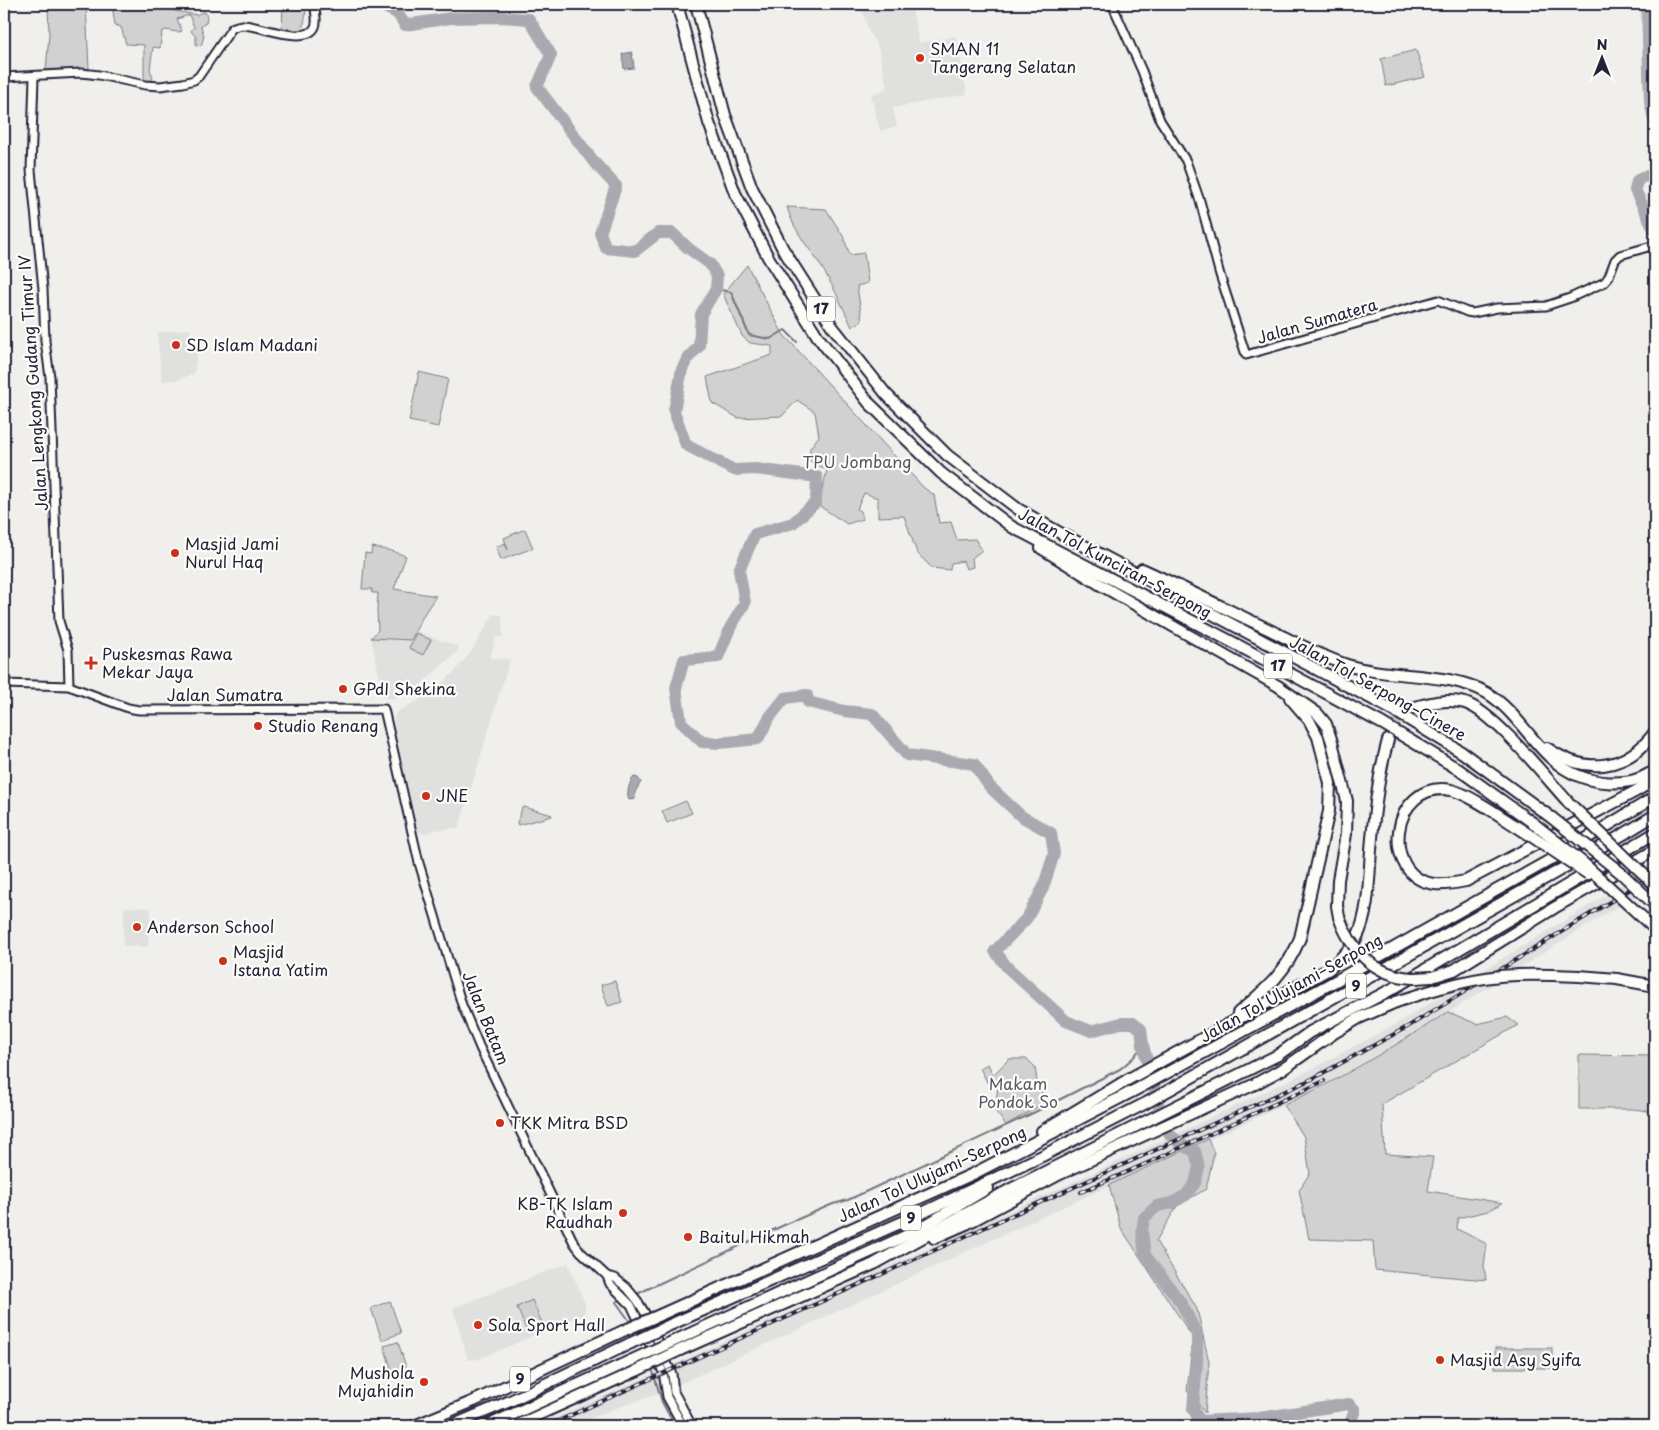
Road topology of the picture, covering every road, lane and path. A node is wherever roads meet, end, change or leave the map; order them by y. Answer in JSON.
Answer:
{"nodes":[{"id":1,"x":314,"y":4,"type":"edge"},
{"id":2,"x":677,"y":4,"type":"edge"},
{"id":3,"x":696,"y":4,"type":"edge"},
{"id":4,"x":1112,"y":4,"type":"edge"},
{"id":5,"x":4,"y":77,"type":"edge"},
{"id":6,"x":34,"y":77,"type":"junction"},
{"id":7,"x":1654,"y":245,"type":"edge"},
{"id":8,"x":1012,"y":527,"type":"junction"},
{"id":9,"x":1062,"y":534,"type":"junction"},
{"id":10,"x":4,"y":684,"type":"edge"},
{"id":11,"x":70,"y":686,"type":"junction"},
{"id":12,"x":1278,"y":686,"type":"junction"},
{"id":13,"x":1412,"y":708,"type":"tunnel mouth"},
{"id":14,"x":386,"y":712,"type":"joint"},
{"id":15,"x":1655,"y":732,"type":"edge"},
{"id":16,"x":1530,"y":736,"type":"junction"},
{"id":17,"x":1388,"y":740,"type":"tunnel mouth"},
{"id":18,"x":1655,"y":771,"type":"edge"},
{"id":19,"x":1655,"y":779,"type":"edge"},
{"id":20,"x":1655,"y":797,"type":"edge"},
{"id":21,"x":1655,"y":815,"type":"edge"},
{"id":22,"x":1655,"y":833,"type":"edge"},
{"id":23,"x":1655,"y":850,"type":"edge"},
{"id":24,"x":1655,"y":885,"type":"edge"},
{"id":25,"x":1620,"y":896,"type":"junction"},
{"id":26,"x":1655,"y":905,"type":"edge"},
{"id":27,"x":1655,"y":929,"type":"edge"},
{"id":28,"x":1655,"y":986,"type":"edge"},
{"id":29,"x":1220,"y":1028,"type":"junction"},
{"id":30,"x":1042,"y":1156,"type":"junction"},
{"id":31,"x":973,"y":1174,"type":"junction"},
{"id":32,"x":874,"y":1264,"type":"junction"},
{"id":33,"x":607,"y":1276,"type":"junction"},
{"id":34,"x":678,"y":1345,"type":"junction"},
{"id":35,"x":561,"y":1405,"type":"junction"},
{"id":36,"x":414,"y":1426,"type":"edge"},
{"id":37,"x":451,"y":1426,"type":"edge"},
{"id":38,"x":487,"y":1426,"type":"edge"},
{"id":39,"x":499,"y":1426,"type":"edge"},
{"id":40,"x":514,"y":1426,"type":"edge"},
{"id":41,"x":683,"y":1426,"type":"edge"},
{"id":42,"x":692,"y":1426,"type":"edge"}],
"edges":[{"from":1,"to":6,"type":"street"},
{"from":2,"to":8,"type":"highway","name":"Jalan Tol Kunciran–Serpong","number":"17"},
{"from":3,"to":9,"type":"highway","name":"Jalan Tol Kunciran–Serpong","number":"17"},
{"from":4,"to":7,"type":"street","name":"Jalan Sumatera"},
{"from":5,"to":6,"type":"street"},
{"from":6,"to":11,"type":"street","name":"Jalan Lengkong Gudang Timur IV"},
{"from":8,"to":12,"type":"highway"},
{"from":8,"to":25,"type":"highway","name":"Jalan Tol Kunciran–Serpong","number":"17","bridge":true},
{"from":9,"to":16,"type":"highway"},
{"from":9,"to":26,"type":"highway","name":"Jalan Tol Serpong–Cinere","number":"17","bridge":true},
{"from":10,"to":11,"type":"street","name":"Jalan Sumatra"},
{"from":11,"to":14,"type":"street","name":"Jalan Sumatra"},
{"from":12,"to":23,"type":"highway","bridge":true},
{"from":12,"to":29,"type":"highway"},
{"from":13,"to":24,"type":"highway","bridge":true},
{"from":14,"to":33,"type":"street","name":"Jalan Batam"},
{"from":15,"to":16,"type":"highway"},
{"from":16,"to":18,"type":"highway"},
{"from":17,"to":29,"type":"highway"},
{"from":19,"to":25,"type":"highway","bridge":true},
{"from":20,"to":31,"type":"highway","name":"Jalan Tol Ulujami–Serpong","number":"9"},
{"from":21,"to":30,"type":"highway","name":"Jalan Tol Ulujami–Serpong","number":"9"},
{"from":22,"to":32,"type":"highway"},
{"from":25,"to":27,"type":"highway","name":"Jalan Tol Kunciran–Serpong","number":"17","bridge":true},
{"from":28,"to":32,"type":"highway","bridge":true},
{"from":29,"to":31,"type":"highway"},
{"from":30,"to":34,"type":"highway"},
{"from":30,"to":37,"type":"highway","name":"Jalan Tol Ulujami–Serpong","number":"9","bridge":true},
{"from":31,"to":36,"type":"highway","name":"Jalan Tol Ulujami–Serpong","number":"9","bridge":true},
{"from":32,"to":34,"type":"highway"},
{"from":33,"to":41,"type":"street"},
{"from":33,"to":42,"type":"street"},
{"from":34,"to":35,"type":"highway","bridge":true},
{"from":34,"to":38,"type":"highway","bridge":true},
{"from":35,"to":39,"type":"highway"},
{"from":35,"to":40,"type":"highway"}]}
